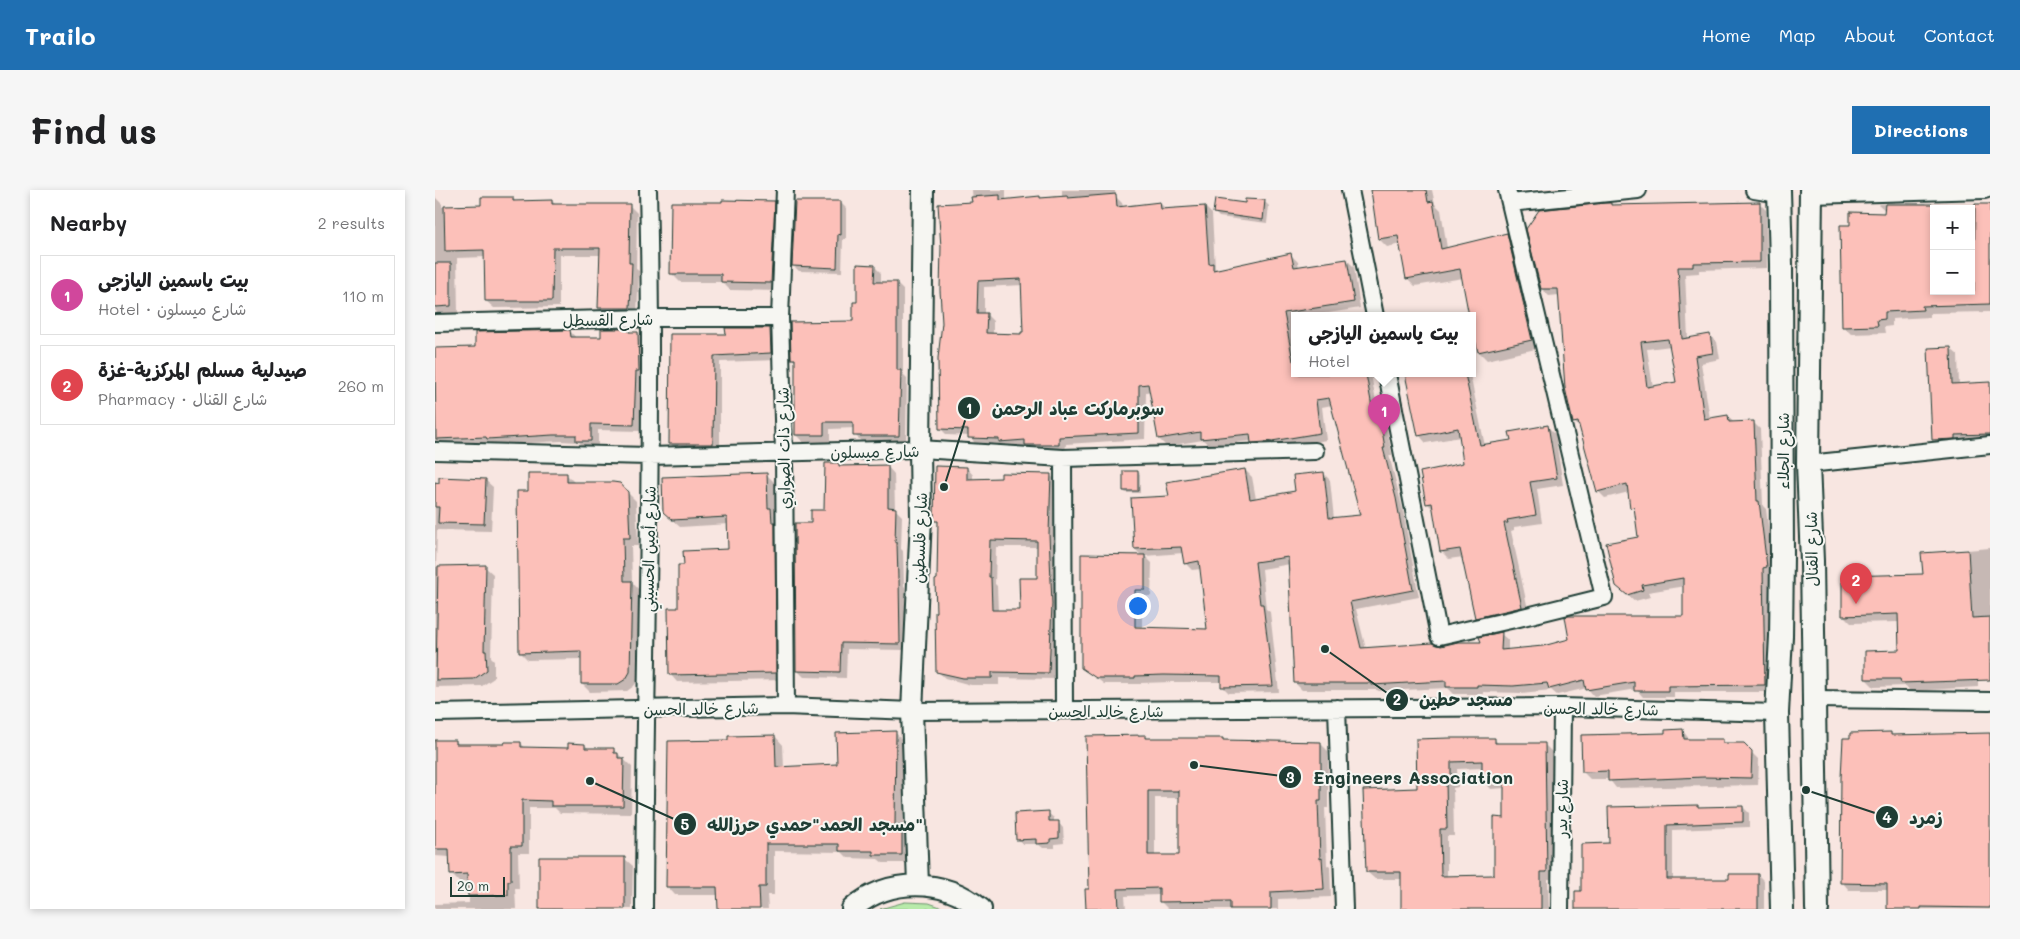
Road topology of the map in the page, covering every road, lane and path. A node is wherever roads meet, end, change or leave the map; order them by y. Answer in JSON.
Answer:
{"nodes":[{"id":1,"x":648,"y":190,"type":"edge"},
{"id":2,"x":785,"y":190,"type":"edge"},
{"id":3,"x":923,"y":190,"type":"edge"},
{"id":4,"x":1350,"y":190,"type":"edge"},
{"id":5,"x":1638,"y":190,"type":"edge"},
{"id":6,"x":1753,"y":190,"type":"edge"},
{"id":7,"x":1985,"y":190,"type":"edge"},
{"id":8,"x":1779,"y":192,"type":"edge"},
{"id":9,"x":1811,"y":192,"type":"edge"},
{"id":10,"x":1508,"y":197,"type":"edge"},
{"id":11,"x":1374,"y":312,"type":"edge"},
{"id":12,"x":651,"y":318,"type":"junction"},
{"id":13,"x":780,"y":318,"type":"junction"},
{"id":14,"x":435,"y":323,"type":"edge"},
{"id":15,"x":1388,"y":377,"type":"edge"},
{"id":16,"x":1990,"y":445,"type":"edge"},
{"id":17,"x":920,"y":449,"type":"junction"},
{"id":18,"x":435,"y":450,"type":"edge"},
{"id":19,"x":1315,"y":451,"type":"dead end"},
{"id":20,"x":784,"y":453,"type":"junction"},
{"id":21,"x":649,"y":456,"type":"junction"},
{"id":22,"x":1063,"y":458,"type":"junction"},
{"id":23,"x":1808,"y":464,"type":"junction"},
{"id":24,"x":1813,"y":699,"type":"junction"},
{"id":25,"x":1990,"y":701,"type":"edge"},
{"id":26,"x":786,"y":706,"type":"junction"},
{"id":27,"x":1562,"y":707,"type":"junction"},
{"id":28,"x":1337,"y":708,"type":"junction"},
{"id":29,"x":645,"y":709,"type":"junction"},
{"id":30,"x":1064,"y":710,"type":"junction"},
{"id":31,"x":912,"y":711,"type":"junction"},
{"id":32,"x":1777,"y":712,"type":"junction"},
{"id":33,"x":435,"y":713,"type":"edge"},
{"id":34,"x":918,"y":885,"type":"junction"},
{"id":35,"x":644,"y":909,"type":"edge"},
{"id":36,"x":852,"y":909,"type":"edge"},
{"id":37,"x":981,"y":909,"type":"edge"},
{"id":38,"x":1344,"y":909,"type":"edge"},
{"id":39,"x":1560,"y":909,"type":"edge"},
{"id":40,"x":1782,"y":909,"type":"edge"},
{"id":41,"x":1817,"y":909,"type":"edge"}],
"edges":[{"from":1,"to":12,"type":"street","name":"شارع أمين الحسيني"},
{"from":2,"to":13,"type":"street","name":"شارع ذات الصواري"},
{"from":3,"to":17,"type":"street","name":"شارع فلسطين"},
{"from":4,"to":11,"type":"street"},
{"from":5,"to":10,"type":"street"},
{"from":6,"to":8,"type":"street"},
{"from":7,"to":9,"type":"street"},
{"from":8,"to":32,"type":"main road","name":"شارع الجلاء"},
{"from":9,"to":23,"type":"main road","name":"شارع القنال"},
{"from":10,"to":15,"type":"street"},
{"from":12,"to":13,"type":"street","name":"شارع القسطل"},
{"from":12,"to":14,"type":"street","name":"شارع القسطل"},
{"from":12,"to":21,"type":"street","name":"شارع أمين الحسيني"},
{"from":13,"to":20,"type":"street","name":"شارع ذات الصواري"},
{"from":16,"to":23,"type":"street"},
{"from":17,"to":20,"type":"street","name":"شارع ميسلون"},
{"from":17,"to":22,"type":"street","name":"شارع ميسلون"},
{"from":17,"to":31,"type":"street","name":"شارع فلسطين"},
{"from":18,"to":21,"type":"street","name":"شارع ميسلون"},
{"from":19,"to":22,"type":"street","name":"شارع ميسلون"},
{"from":20,"to":21,"type":"street","name":"شارع ميسلون"},
{"from":20,"to":26,"type":"street","name":"شارع ذات الصواري"},
{"from":21,"to":29,"type":"street","name":"شارع أمين الحسيني"},
{"from":22,"to":30,"type":"street"},
{"from":23,"to":24,"type":"main road","name":"شارع القنال"},
{"from":24,"to":25,"type":"street"},
{"from":24,"to":41,"type":"main road","name":"شارع القنال"},
{"from":26,"to":29,"type":"street","name":"شارع خالد الحسن"},
{"from":26,"to":31,"type":"street","name":"شارع خالد الحسن"},
{"from":27,"to":28,"type":"street","name":"شارع خالد الحسن"},
{"from":27,"to":32,"type":"street","name":"شارع خالد الحسن"},
{"from":27,"to":39,"type":"street","name":"شارع بدر"},
{"from":28,"to":30,"type":"street","name":"شارع خالد الحسن"},
{"from":28,"to":38,"type":"street"},
{"from":29,"to":33,"type":"street","name":"شارع خالد الحسن"},
{"from":29,"to":35,"type":"street","name":"شارع أمين الحسيني"},
{"from":30,"to":31,"type":"street","name":"شارع خالد الحسن"},
{"from":31,"to":34,"type":"street","name":"شارع فلسطين"},
{"from":32,"to":40,"type":"main road"},
{"from":34,"to":36,"type":"street"},
{"from":34,"to":37,"type":"street"}]}
